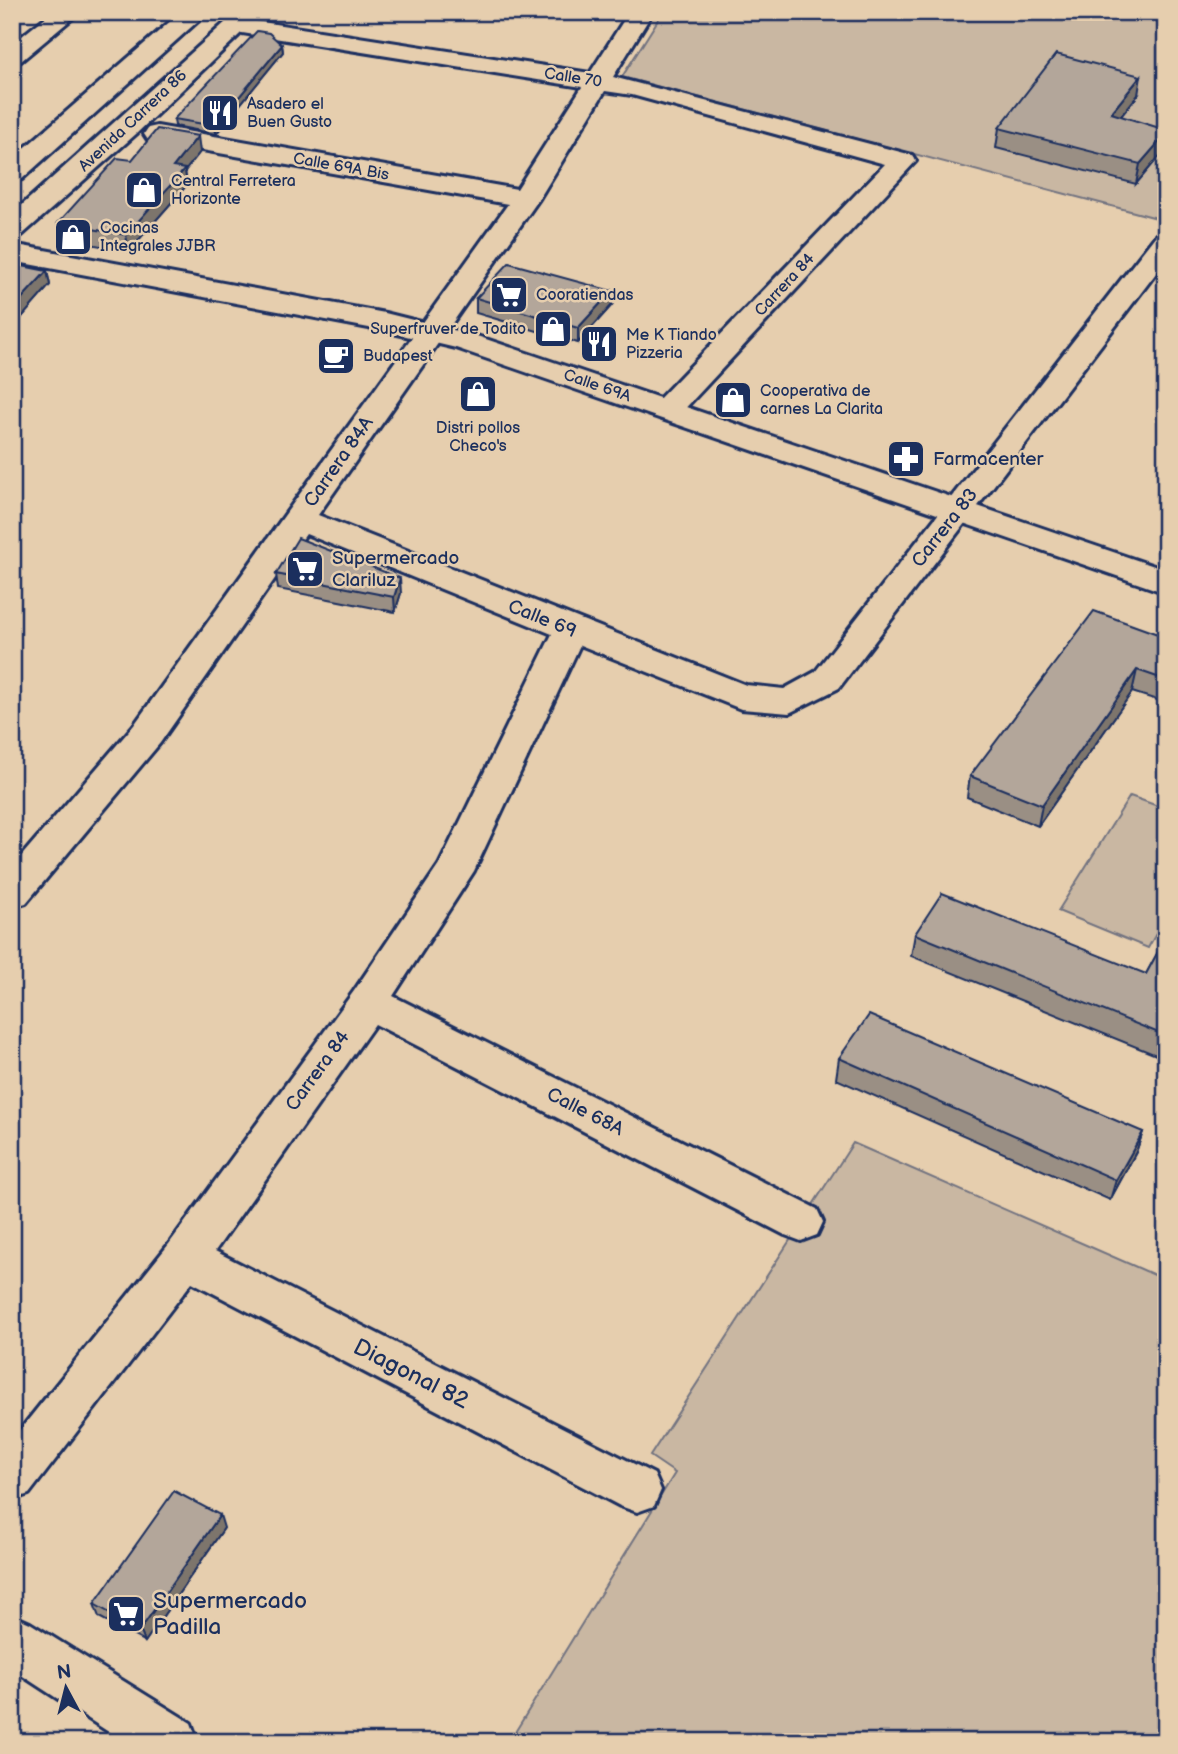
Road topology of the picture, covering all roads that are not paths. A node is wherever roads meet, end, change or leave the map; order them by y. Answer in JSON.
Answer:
{"nodes":[{"id":1,"x":196,"y":12,"type":"edge"},
{"id":2,"x":641,"y":12,"type":"edge"},
{"id":3,"x":63,"y":13,"type":"edge"},
{"id":4,"x":244,"y":19,"type":"edge"},
{"id":5,"x":12,"y":56,"type":"edge"},
{"id":6,"x":595,"y":81,"type":"junction"},
{"id":7,"x":157,"y":134,"type":"edge"},
{"id":8,"x":903,"y":161,"type":"joint"},
{"id":9,"x":12,"y":173,"type":"edge"},
{"id":10,"x":526,"y":200,"type":"junction"},
{"id":11,"x":12,"y":229,"type":"edge"},
{"id":12,"x":1166,"y":241,"type":"edge"},
{"id":13,"x":12,"y":252,"type":"edge"},
{"id":14,"x":429,"y":332,"type":"junction"},
{"id":15,"x":667,"y":409,"type":"junction"},
{"id":16,"x":959,"y":511,"type":"junction"},
{"id":17,"x":299,"y":519,"type":"junction"},
{"id":18,"x":1166,"y":582,"type":"edge"},
{"id":19,"x":570,"y":631,"type":"junction"},
{"id":20,"x":789,"y":701,"type":"joint"},
{"id":21,"x":18,"y":877,"type":"edge"},
{"id":22,"x":368,"y":1002,"type":"junction"},
{"id":23,"x":801,"y":1222,"type":"dead end"},
{"id":24,"x":185,"y":1257,"type":"junction"},
{"id":25,"x":12,"y":1478,"type":"edge"},
{"id":26,"x":637,"y":1490,"type":"dead end"},
{"id":27,"x":12,"y":1640,"type":"edge"},
{"id":28,"x":172,"y":1742,"type":"edge"}],
"edges":[{"from":1,"to":9,"type":"street","name":"Avenida Carrera 86"},
{"from":2,"to":6,"type":"street","name":"Carrera 84A"},
{"from":3,"to":5,"type":"street"},
{"from":4,"to":6,"type":"street","name":"Calle 70"},
{"from":4,"to":11,"type":"street","name":"Avenida Carrera 86"},
{"from":6,"to":8,"type":"street","name":"Calle 70"},
{"from":6,"to":10,"type":"street","name":"Carrera 84A"},
{"from":7,"to":10,"type":"street","name":"Calle 69A Bis"},
{"from":8,"to":15,"type":"street","name":"Carrera 84"},
{"from":10,"to":14,"type":"street","name":"Carrera 84A"},
{"from":12,"to":16,"type":"street","name":"Carrera 83"},
{"from":13,"to":14,"type":"street","name":"Calle 69A"},
{"from":14,"to":15,"type":"street","name":"Calle 69A"},
{"from":14,"to":17,"type":"street","name":"Carrera 84A"},
{"from":15,"to":16,"type":"street","name":"Calle 69A"},
{"from":16,"to":18,"type":"street","name":"Calle 69A"},
{"from":16,"to":20,"type":"street","name":"Carrera 83"},
{"from":17,"to":19,"type":"street","name":"Calle 69"},
{"from":17,"to":21,"type":"street","name":"Carrera 84A"},
{"from":19,"to":20,"type":"street","name":"Calle 69"},
{"from":19,"to":22,"type":"street","name":"Carrera 84"},
{"from":22,"to":23,"type":"street","name":"Calle 68A"},
{"from":22,"to":24,"type":"street","name":"Carrera 84"},
{"from":24,"to":25,"type":"street","name":"Carrera 84"},
{"from":24,"to":26,"type":"street","name":"Diagonal 82"},
{"from":27,"to":28,"type":"street"}]}
